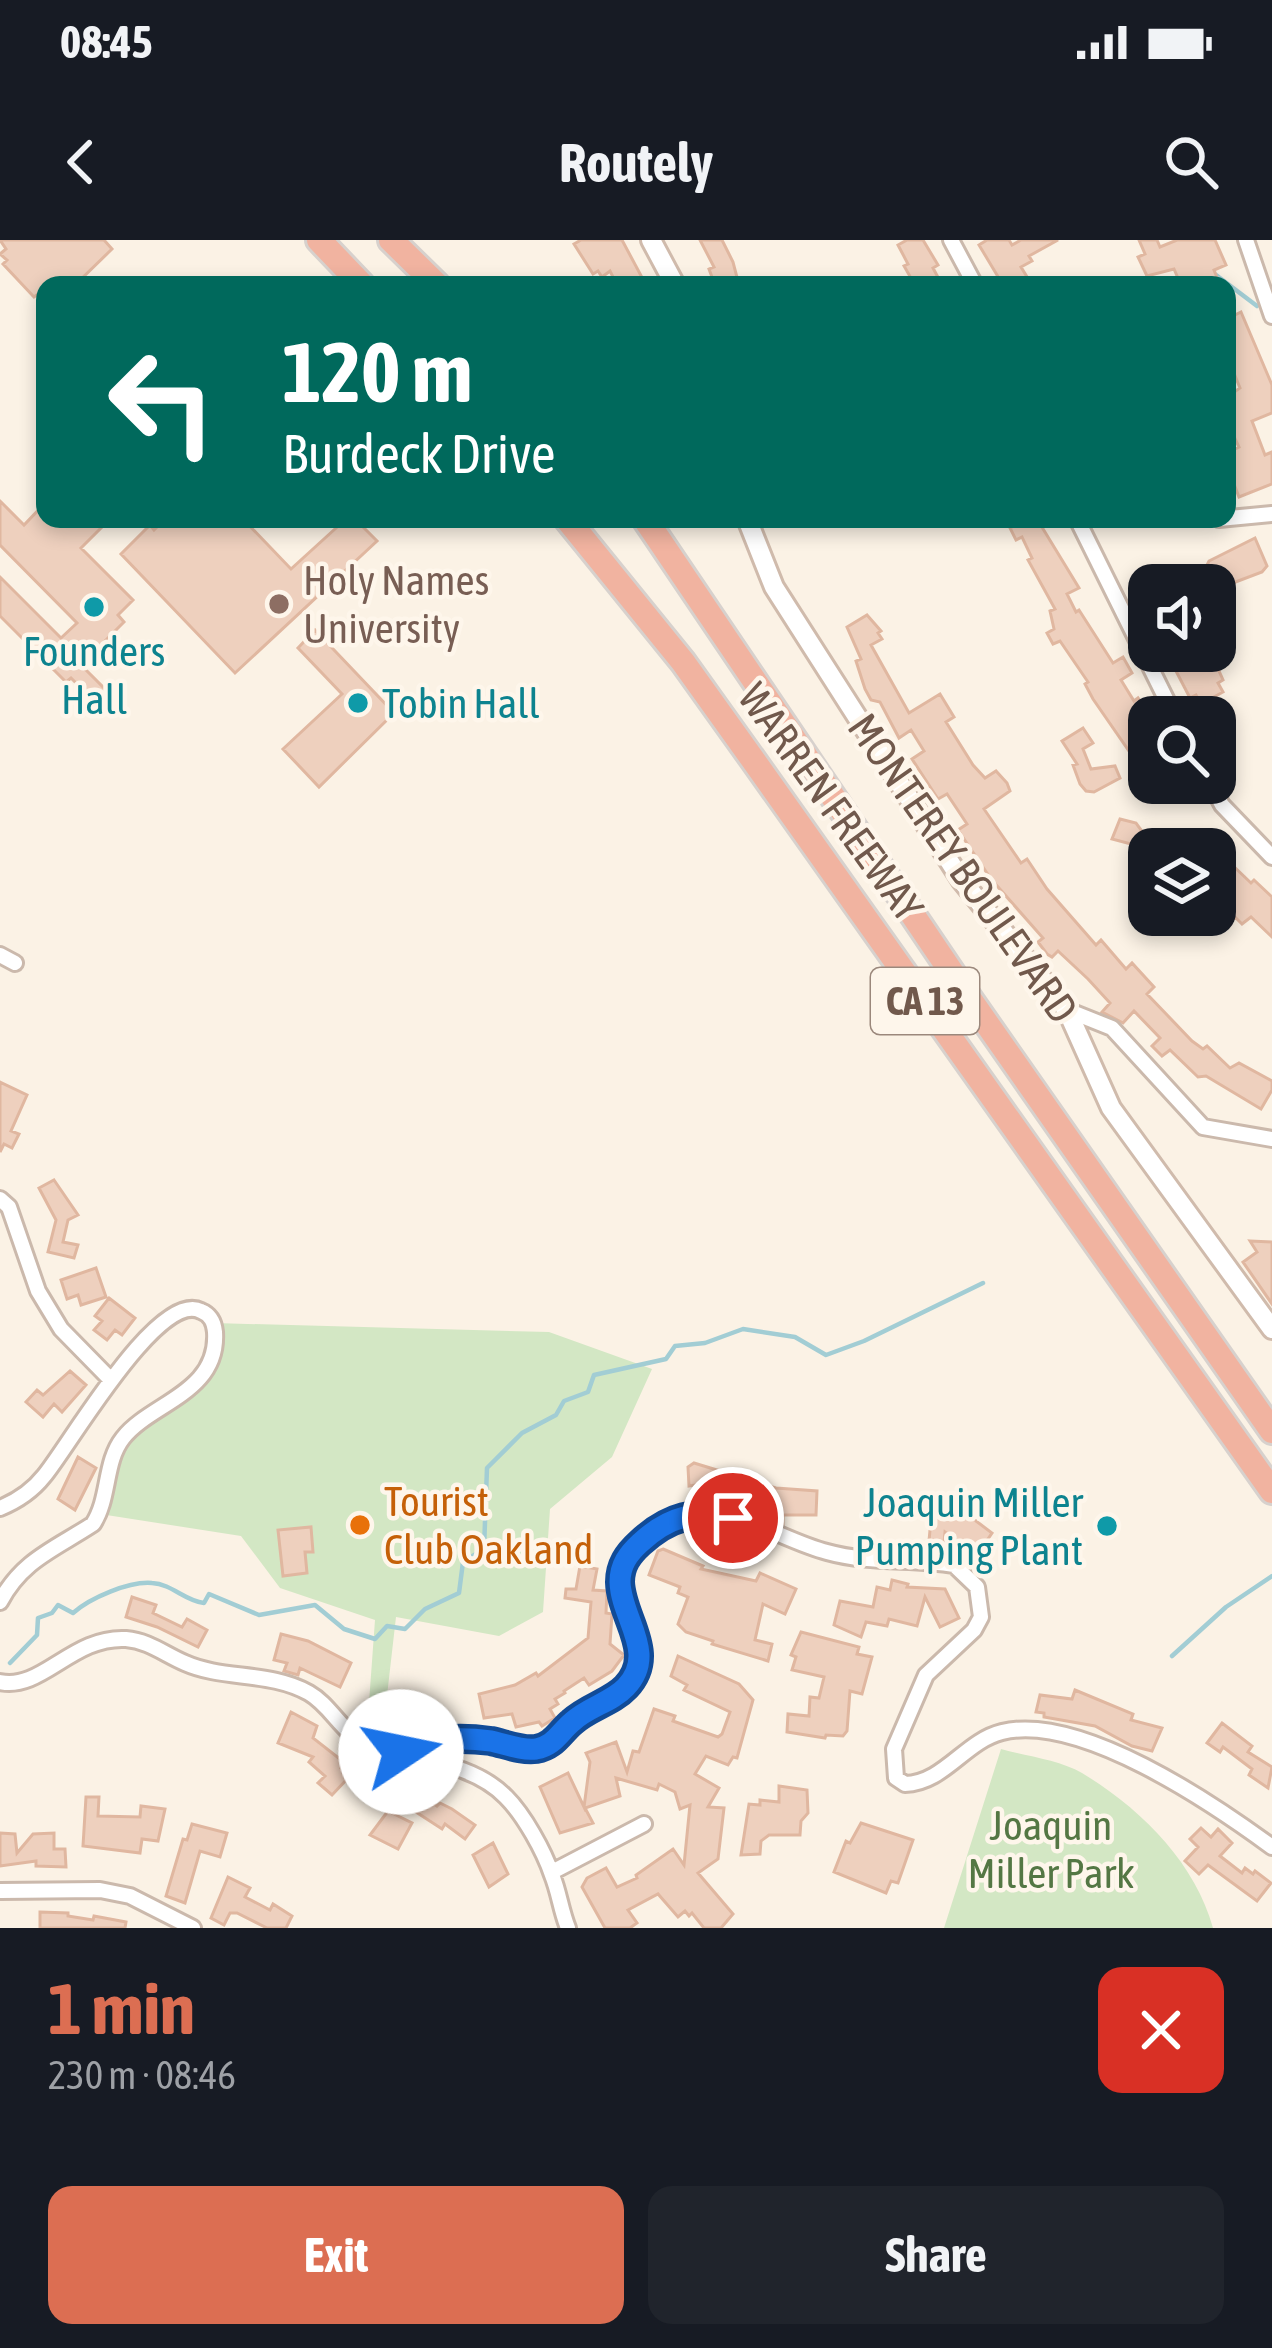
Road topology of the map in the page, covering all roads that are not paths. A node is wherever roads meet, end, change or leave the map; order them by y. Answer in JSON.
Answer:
{"nodes":[{"id":1,"x":319,"y":240,"type":"edge"},
{"id":2,"x":391,"y":240,"type":"edge"},
{"id":3,"x":651,"y":240,"type":"edge"},
{"id":4,"x":950,"y":240,"type":"edge"},
{"id":5,"x":1246,"y":240,"type":"edge"},
{"id":6,"x":353,"y":276,"type":"edge"},
{"id":7,"x":428,"y":276,"type":"edge"},
{"id":8,"x":670,"y":276,"type":"edge"},
{"id":9,"x":970,"y":276,"type":"edge"},
{"id":10,"x":1272,"y":316,"type":"edge"},
{"id":11,"x":1272,"y":514,"type":"edge"},
{"id":12,"x":1236,"y":517,"type":"edge"},
{"id":13,"x":574,"y":528,"type":"edge"},
{"id":14,"x":651,"y":528,"type":"edge"},
{"id":15,"x":751,"y":528,"type":"edge"},
{"id":16,"x":1081,"y":528,"type":"edge"},
{"id":17,"x":1165,"y":696,"type":"edge"},
{"id":18,"x":1221,"y":804,"type":"edge"},
{"id":19,"x":1272,"y":856,"type":"edge"},
{"id":20,"x":1067,"y":1010,"type":"junction"},
{"id":21,"x":1272,"y":1139,"type":"edge"},
{"id":22,"x":0,"y":1199,"type":"edge"},
{"id":23,"x":1272,"y":1329,"type":"edge"},
{"id":24,"x":110,"y":1379,"type":"junction"},
{"id":25,"x":1272,"y":1430,"type":"edge"},
{"id":26,"x":1272,"y":1491,"type":"edge"},
{"id":27,"x":0,"y":1508,"type":"edge"},
{"id":28,"x":0,"y":1602,"type":"edge"},
{"id":29,"x":0,"y":1682,"type":"edge"},
{"id":30,"x":401,"y":1752,"type":"junction"},
{"id":31,"x":644,"y":1824,"type":"dead end"},
{"id":32,"x":1272,"y":1847,"type":"edge"},
{"id":33,"x":552,"y":1872,"type":"junction"},
{"id":34,"x":0,"y":1891,"type":"edge"},
{"id":35,"x":193,"y":1928,"type":"edge"},
{"id":36,"x":568,"y":1928,"type":"edge"}],
"edges":[{"from":1,"to":6,"type":"highway"},
{"from":2,"to":7,"type":"highway"},
{"from":3,"to":8,"type":"street"},
{"from":4,"to":9,"type":"street"},
{"from":5,"to":10,"type":"street"},
{"from":11,"to":12,"type":"street"},
{"from":13,"to":26,"type":"highway","name":"WARREN FREEWAY","number":"CA 13"},
{"from":14,"to":25,"type":"highway","name":"WARREN FREEWAY","number":"CA 13"},
{"from":15,"to":20,"type":"street","name":"MONTEREY BOULEVARD"},
{"from":16,"to":17,"type":"street"},
{"from":18,"to":19,"type":"street"},
{"from":20,"to":21,"type":"street"},
{"from":20,"to":23,"type":"street","name":"MONTEREY BOULEVARD"},
{"from":22,"to":24,"type":"street"},
{"from":24,"to":27,"type":"street"},
{"from":24,"to":28,"type":"street"},
{"from":29,"to":30,"type":"street"},
{"from":30,"to":32,"type":"street"},
{"from":30,"to":33,"type":"street"},
{"from":31,"to":33,"type":"street"},
{"from":33,"to":36,"type":"street"},
{"from":34,"to":35,"type":"street"}]}
